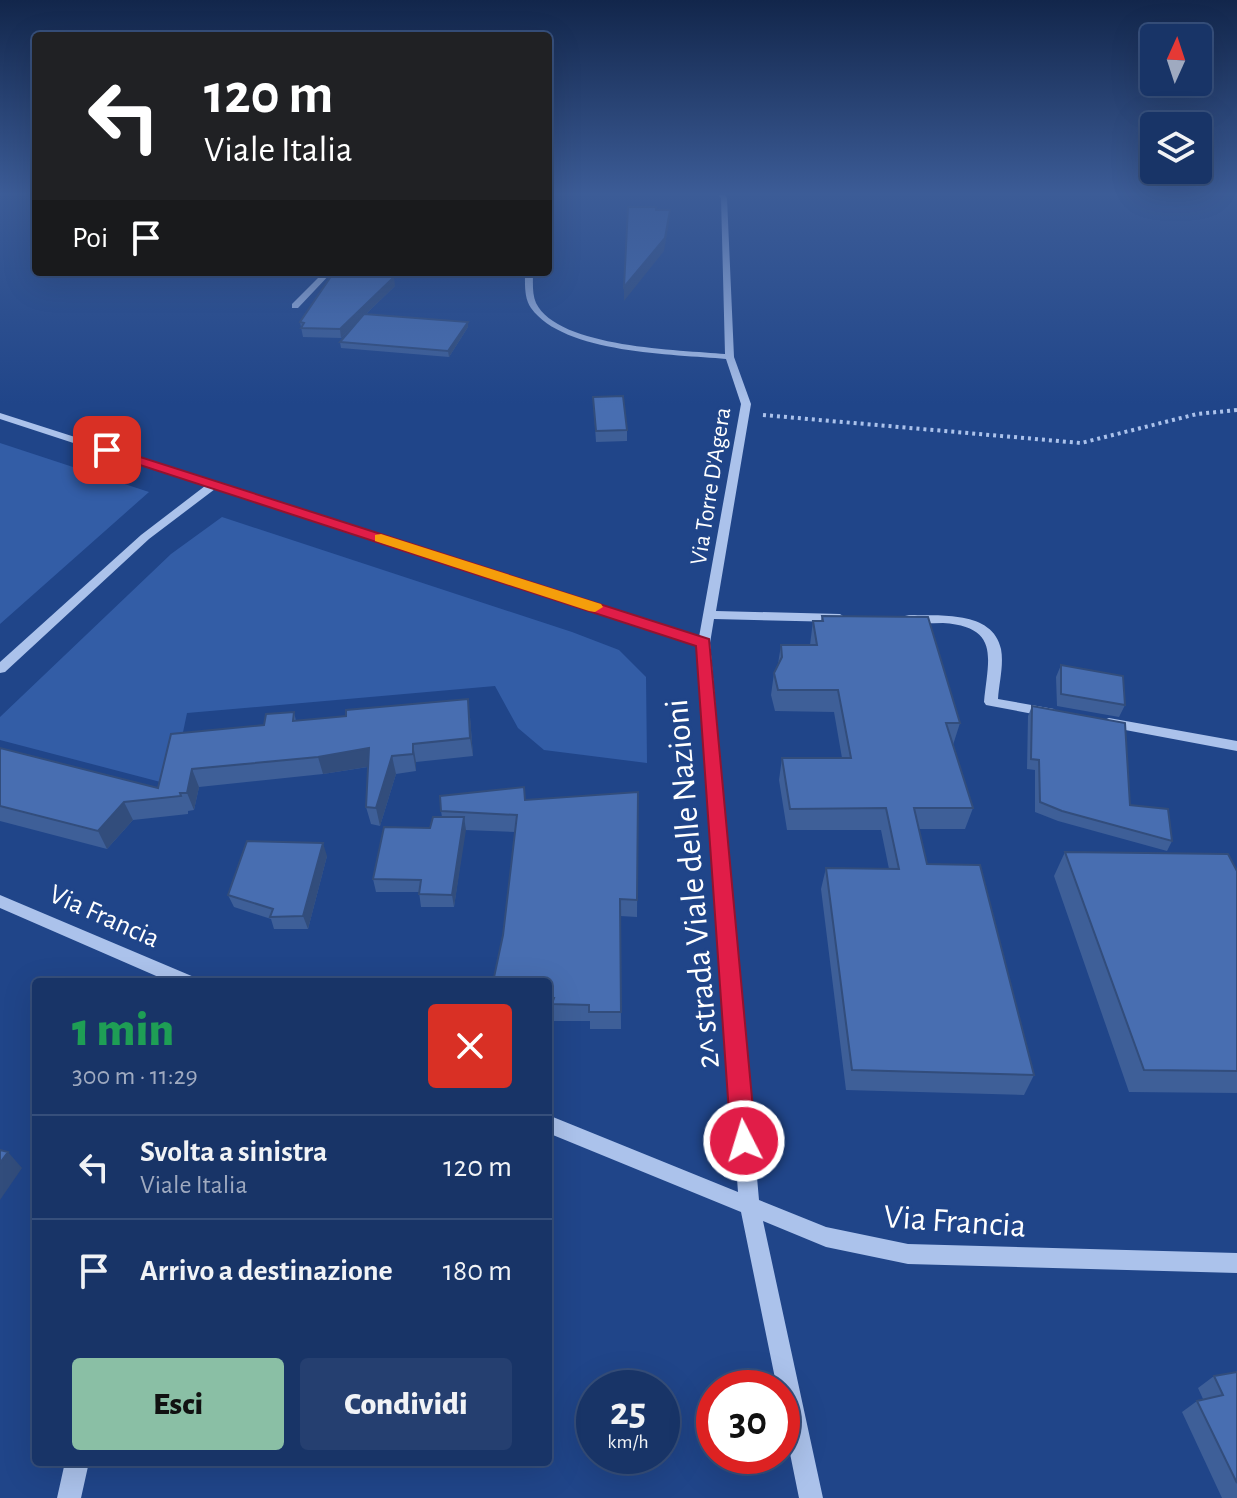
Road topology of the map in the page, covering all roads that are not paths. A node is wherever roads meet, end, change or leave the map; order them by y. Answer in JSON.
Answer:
{"nodes":[{"id":1,"x":727,"y":265,"type":"edge"},
{"id":2,"x":324,"y":276,"type":"edge"},
{"id":3,"x":529,"y":276,"type":"edge"},
{"id":4,"x":295,"y":306,"type":"dead end"},
{"id":5,"x":730,"y":357,"type":"junction"},
{"id":6,"x":0,"y":416,"type":"edge"},
{"id":7,"x":214,"y":484,"type":"junction"},
{"id":8,"x":708,"y":615,"type":"junction"},
{"id":9,"x":850,"y":618,"type":"edge"},
{"id":10,"x":895,"y":619,"type":"edge"},
{"id":11,"x":704,"y":643,"type":"junction"},
{"id":12,"x":0,"y":669,"type":"edge"},
{"id":13,"x":1068,"y":716,"type":"edge"},
{"id":14,"x":1099,"y":721,"type":"edge"},
{"id":15,"x":1237,"y":746,"type":"edge"},
{"id":16,"x":0,"y":901,"type":"edge"},
{"id":17,"x":179,"y":978,"type":"edge"},
{"id":18,"x":552,"y":1126,"type":"edge"},
{"id":19,"x":749,"y":1203,"type":"junction"},
{"id":20,"x":1237,"y":1263,"type":"edge"},
{"id":21,"x":76,"y":1466,"type":"edge"},
{"id":22,"x":69,"y":1498,"type":"edge"},
{"id":23,"x":811,"y":1498,"type":"edge"}],
"edges":[{"from":1,"to":5,"type":"street","name":"Via Torre D'Agera"},
{"from":2,"to":4,"type":"street"},
{"from":3,"to":5,"type":"street"},
{"from":5,"to":8,"type":"street","name":"Via Torre D'Agera"},
{"from":6,"to":7,"type":"street"},
{"from":7,"to":11,"type":"street"},
{"from":7,"to":12,"type":"street"},
{"from":8,"to":9,"type":"street"},
{"from":8,"to":11,"type":"street","name":"Via Torre D'Agera"},
{"from":10,"to":13,"type":"street"},
{"from":11,"to":19,"type":"street","name":"2^ strada Viale delle Nazioni"},
{"from":14,"to":15,"type":"street"},
{"from":16,"to":17,"type":"street","name":"Via Francia"},
{"from":18,"to":19,"type":"street","name":"Via Francia"},
{"from":19,"to":20,"type":"street","name":"Via Francia"},
{"from":19,"to":23,"type":"street","name":"2^ strada Viale delle Nazioni"},
{"from":21,"to":22,"type":"street"}]}
